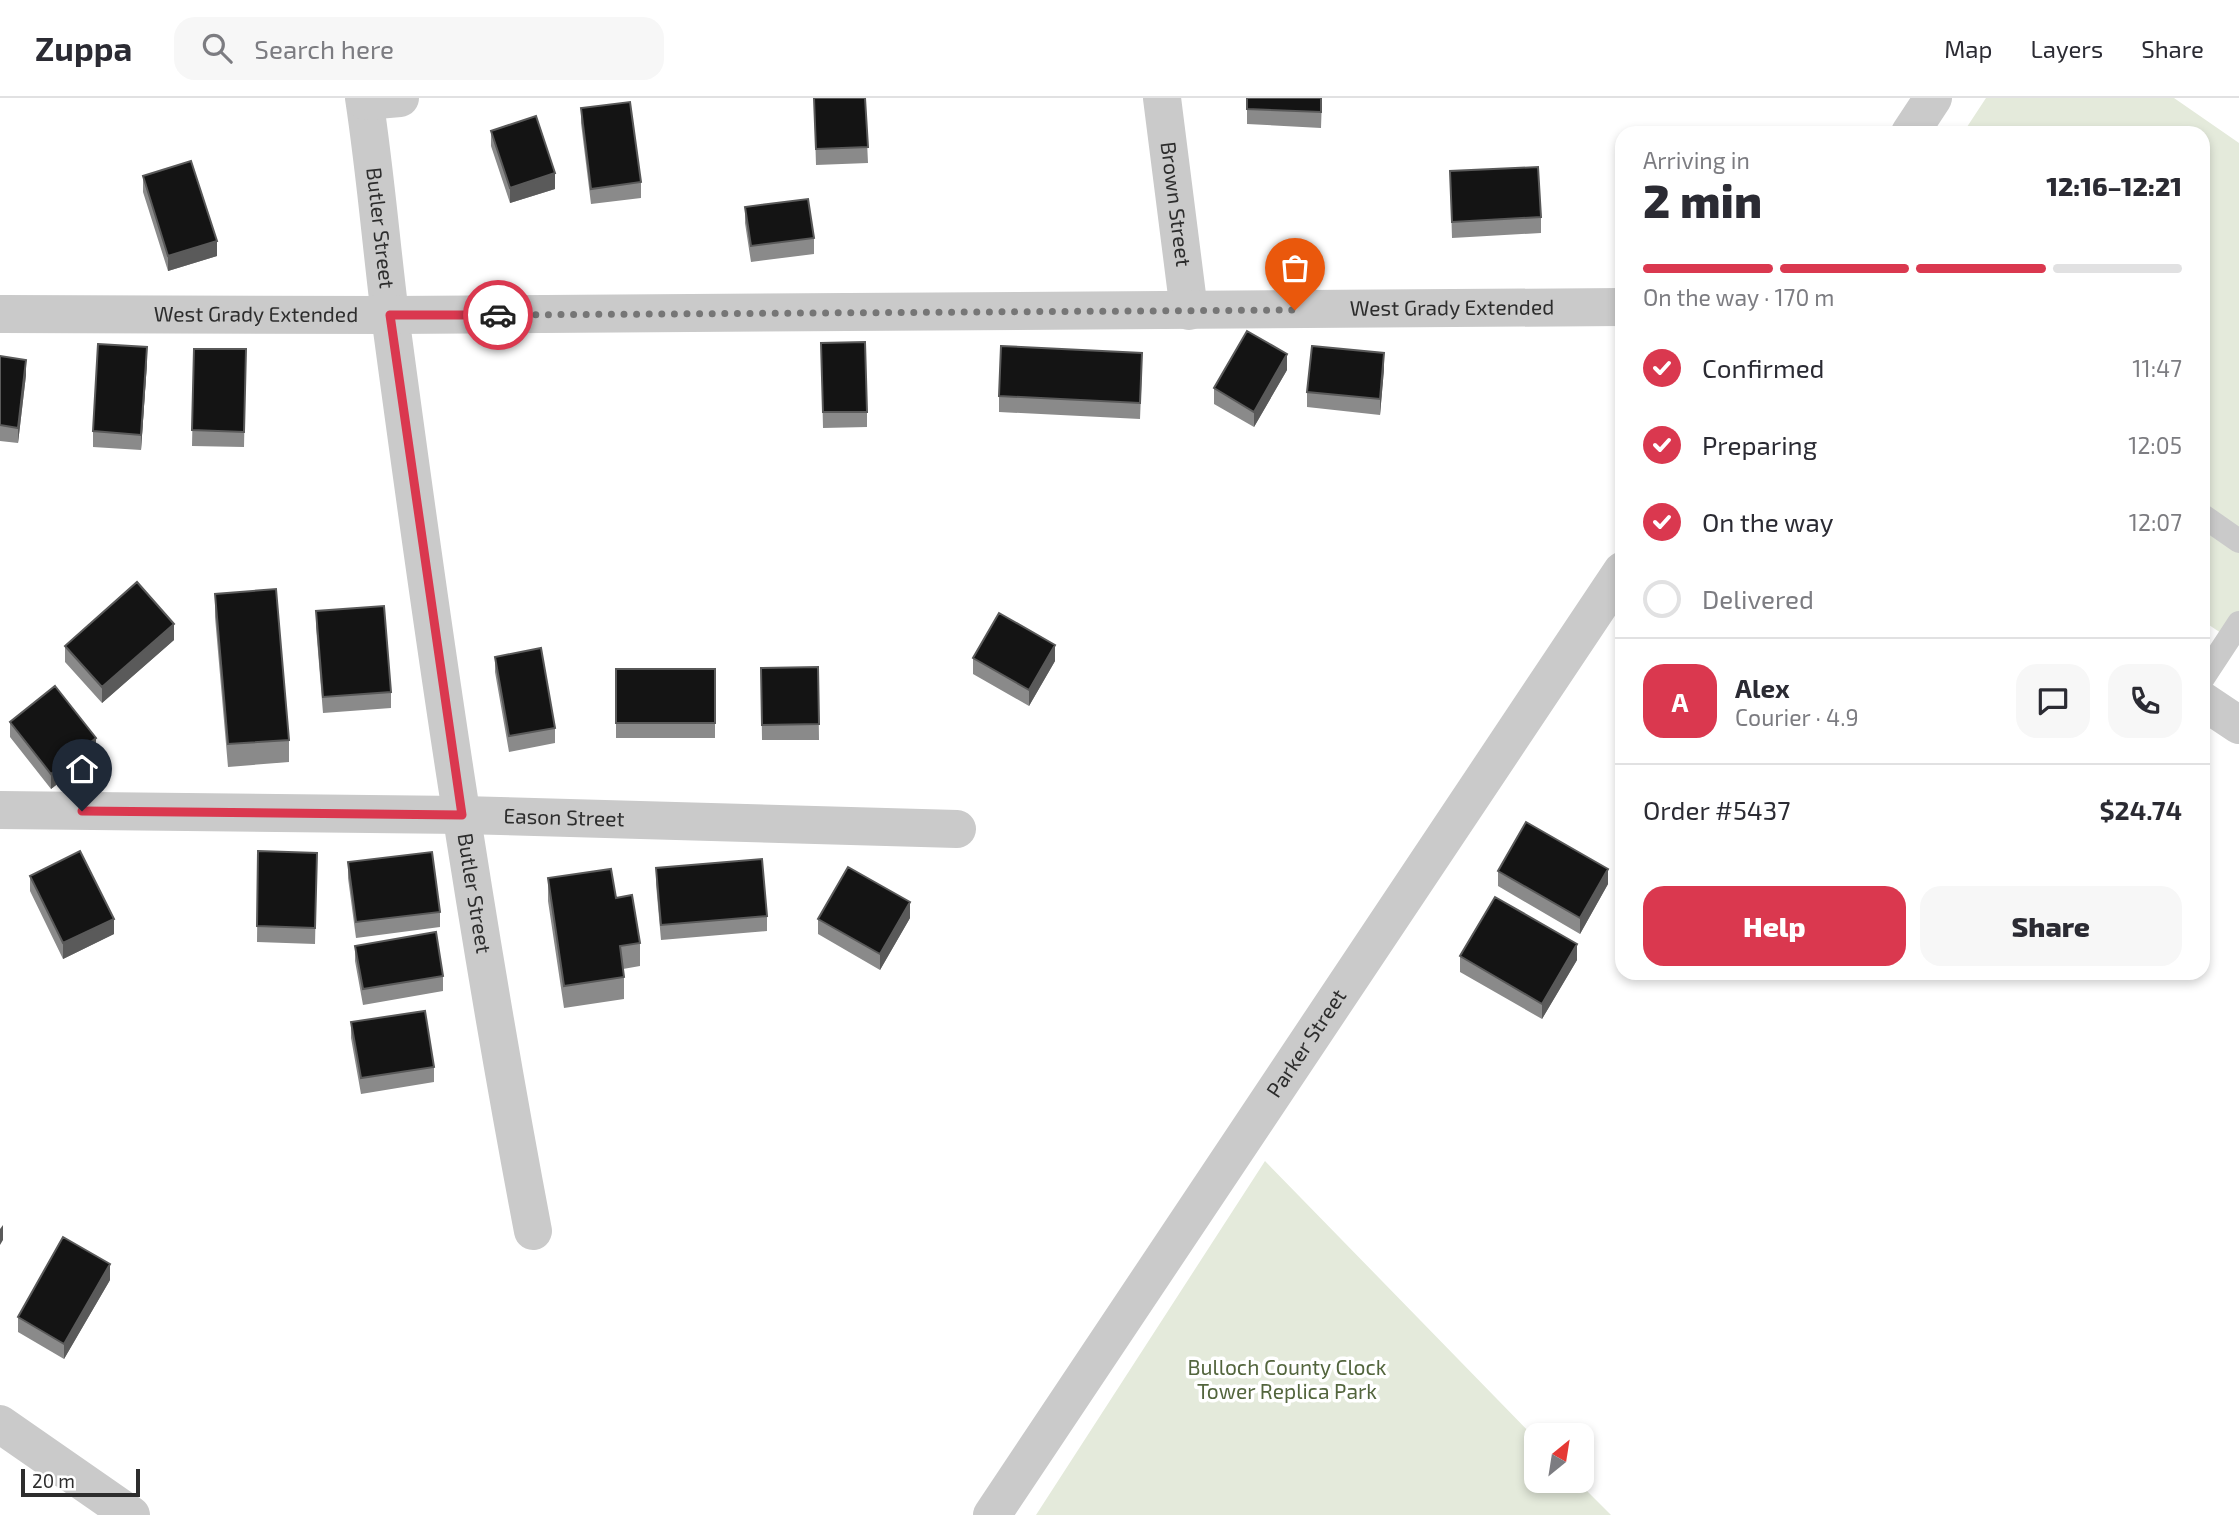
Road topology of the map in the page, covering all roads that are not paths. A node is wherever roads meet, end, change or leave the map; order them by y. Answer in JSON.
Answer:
{"nodes":[{"id":1,"x":1162,"y":98,"type":"edge"},
{"id":2,"x":1933,"y":98,"type":"edge"},
{"id":3,"x":376,"y":99,"type":"edge"},
{"id":4,"x":1915,"y":126,"type":"edge"},
{"id":5,"x":1615,"y":307,"type":"edge"},
{"id":6,"x":1189,"y":310,"type":"junction"},
{"id":7,"x":0,"y":314,"type":"edge"},
{"id":8,"x":390,"y":315,"type":"junction"},
{"id":9,"x":2210,"y":521,"type":"edge"},
{"id":10,"x":2239,"y":541,"type":"edge"},
{"id":11,"x":1615,"y":581,"type":"edge"},
{"id":12,"x":2239,"y":623,"type":"edge"},
{"id":13,"x":2210,"y":667,"type":"edge"},
{"id":14,"x":2210,"y":706,"type":"edge"},
{"id":15,"x":2239,"y":726,"type":"edge"},
{"id":16,"x":0,"y":810,"type":"edge"},
{"id":17,"x":462,"y":815,"type":"junction"},
{"id":18,"x":957,"y":829,"type":"dead end"},
{"id":19,"x":533,"y":1231,"type":"dead end"},
{"id":20,"x":0,"y":1424,"type":"edge"},
{"id":21,"x":131,"y":1515,"type":"edge"},
{"id":22,"x":992,"y":1515,"type":"edge"}],
"edges":[{"from":1,"to":6,"type":"street","name":"Brown Street"},
{"from":2,"to":4,"type":"street"},
{"from":3,"to":8,"type":"street","name":"Butler Street"},
{"from":5,"to":6,"type":"street","name":"West Grady Extended"},
{"from":6,"to":8,"type":"street","name":"West Grady Extended"},
{"from":7,"to":8,"type":"street","name":"West Grady Extended"},
{"from":8,"to":17,"type":"street","name":"Butler Street"},
{"from":9,"to":10,"type":"lane"},
{"from":11,"to":22,"type":"street","name":"Parker Street"},
{"from":12,"to":13,"type":"lane"},
{"from":14,"to":15,"type":"street"},
{"from":16,"to":17,"type":"street","name":"Eason Street"},
{"from":17,"to":18,"type":"street","name":"Eason Street"},
{"from":17,"to":19,"type":"street","name":"Butler Street"},
{"from":20,"to":21,"type":"street"}]}
